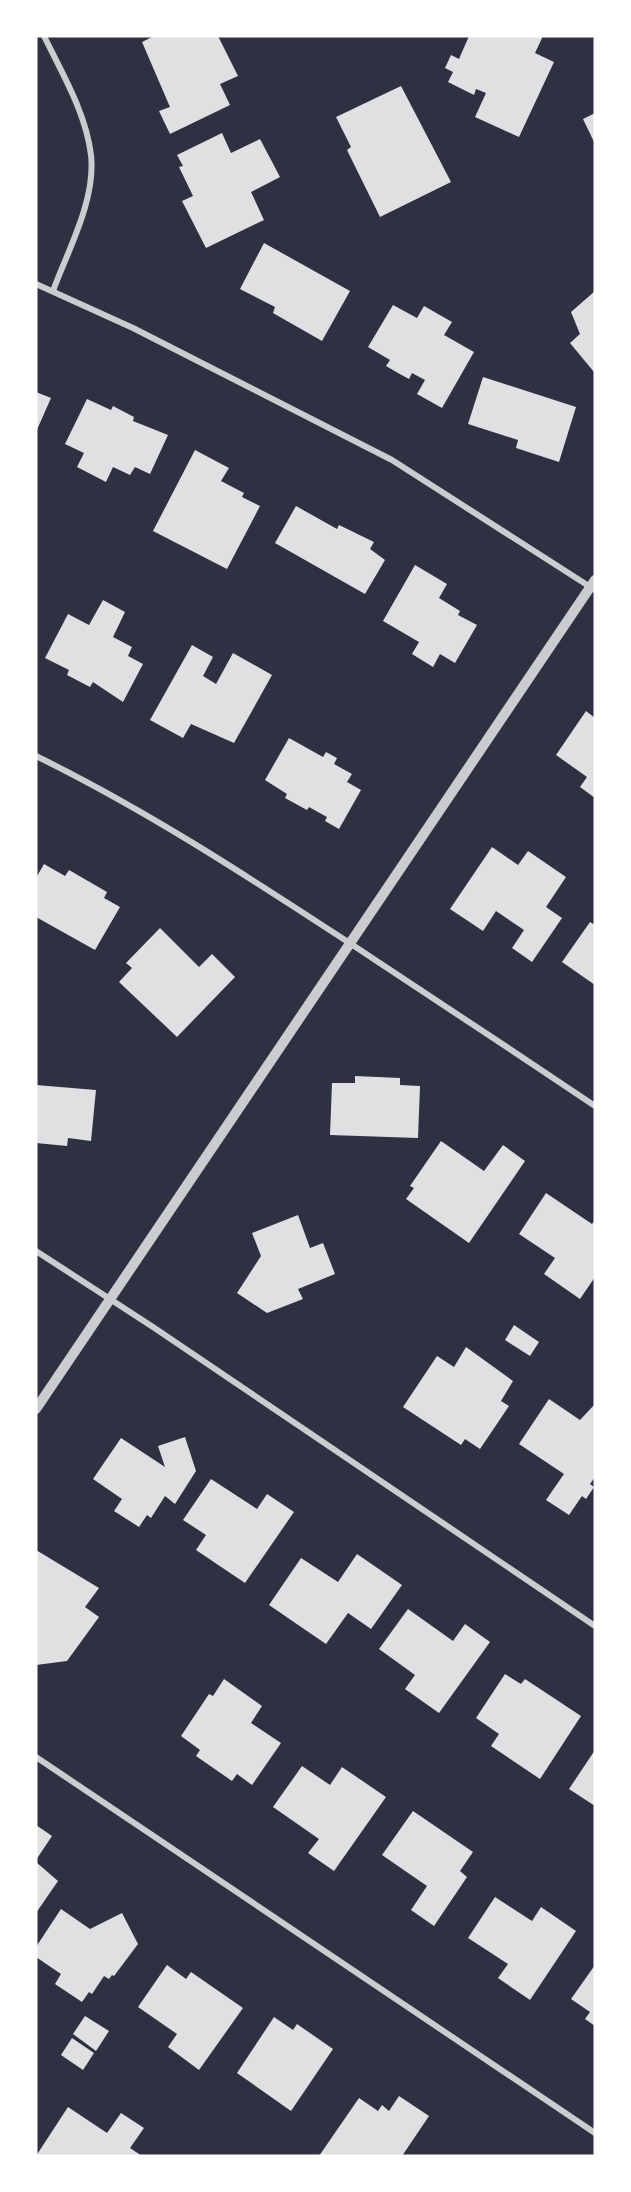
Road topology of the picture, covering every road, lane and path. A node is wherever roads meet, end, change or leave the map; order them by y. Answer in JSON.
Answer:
{"nodes":[{"id":1,"x":44,"y":36,"type":"edge"},
{"id":2,"x":36,"y":284,"type":"edge"},
{"id":3,"x":53,"y":291,"type":"junction"},
{"id":4,"x":593,"y":586,"type":"edge"},
{"id":5,"x":36,"y":756,"type":"edge"},
{"id":6,"x":350,"y":944,"type":"junction"},
{"id":7,"x":595,"y":1106,"type":"edge"},
{"id":8,"x":36,"y":1251,"type":"edge"},
{"id":9,"x":110,"y":1299,"type":"junction"},
{"id":10,"x":36,"y":1409,"type":"edge"},
{"id":11,"x":595,"y":1626,"type":"edge"},
{"id":12,"x":36,"y":1757,"type":"edge"},
{"id":13,"x":595,"y":2133,"type":"edge"}],
"edges":[{"from":1,"to":3,"type":"street"},
{"from":2,"to":3,"type":"street"},
{"from":3,"to":4,"type":"street"},
{"from":4,"to":6,"type":"street"},
{"from":5,"to":6,"type":"street"},
{"from":6,"to":7,"type":"street"},
{"from":6,"to":9,"type":"street"},
{"from":8,"to":9,"type":"street"},
{"from":9,"to":10,"type":"street"},
{"from":9,"to":11,"type":"street"},
{"from":12,"to":13,"type":"street"}]}
